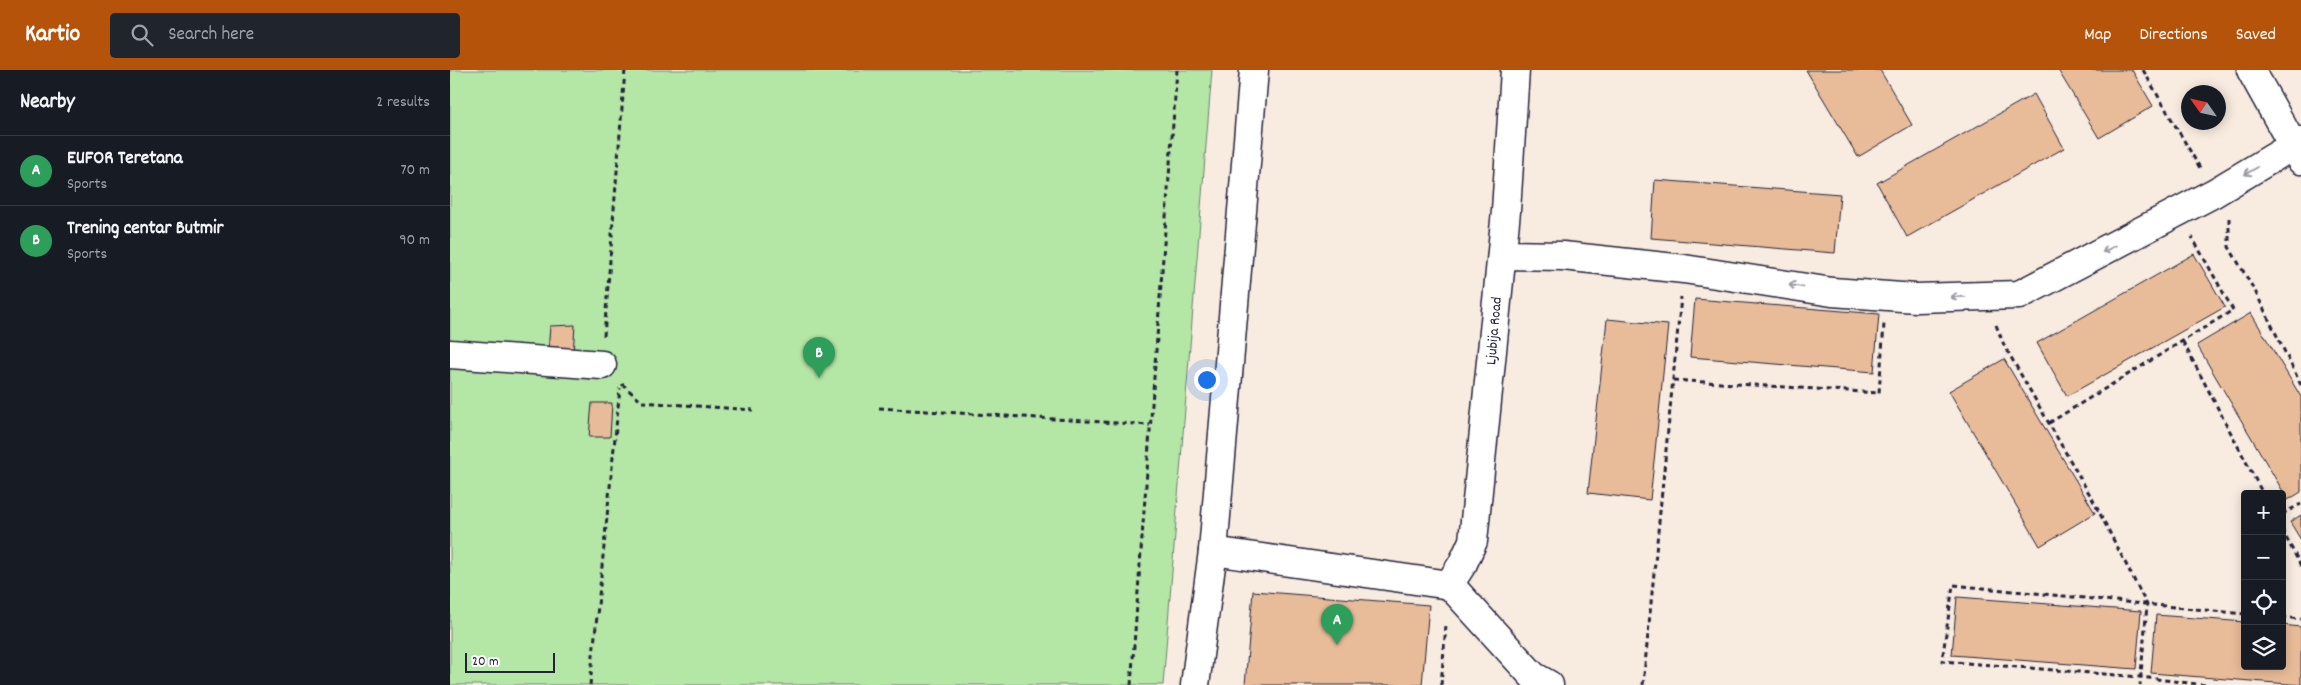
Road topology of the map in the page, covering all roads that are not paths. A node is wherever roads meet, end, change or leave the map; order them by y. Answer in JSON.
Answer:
{"nodes":[{"id":1,"x":1254,"y":70,"type":"edge"},
{"id":2,"x":1516,"y":70,"type":"edge"},
{"id":3,"x":2251,"y":70,"type":"edge"},
{"id":4,"x":2298,"y":149,"type":"edge"},
{"id":5,"x":1502,"y":255,"type":"junction"},
{"id":6,"x":450,"y":354,"type":"edge"},
{"id":7,"x":602,"y":365,"type":"road end"},
{"id":8,"x":1213,"y":551,"type":"junction"},
{"id":9,"x":1449,"y":585,"type":"junction"},
{"id":10,"x":1195,"y":685,"type":"edge"},
{"id":11,"x":1550,"y":685,"type":"edge"}],
"edges":[{"from":1,"to":8,"type":"lane"},
{"from":2,"to":5,"type":"lane","name":"Ljubija Road"},
{"from":3,"to":4,"type":"lane"},
{"from":4,"to":5,"type":"lane","one_way":true},
{"from":5,"to":9,"type":"lane","name":"Ljubija Road"},
{"from":6,"to":7,"type":"lane"},
{"from":8,"to":9,"type":"lane"},
{"from":8,"to":10,"type":"lane"},
{"from":9,"to":11,"type":"lane"}]}
